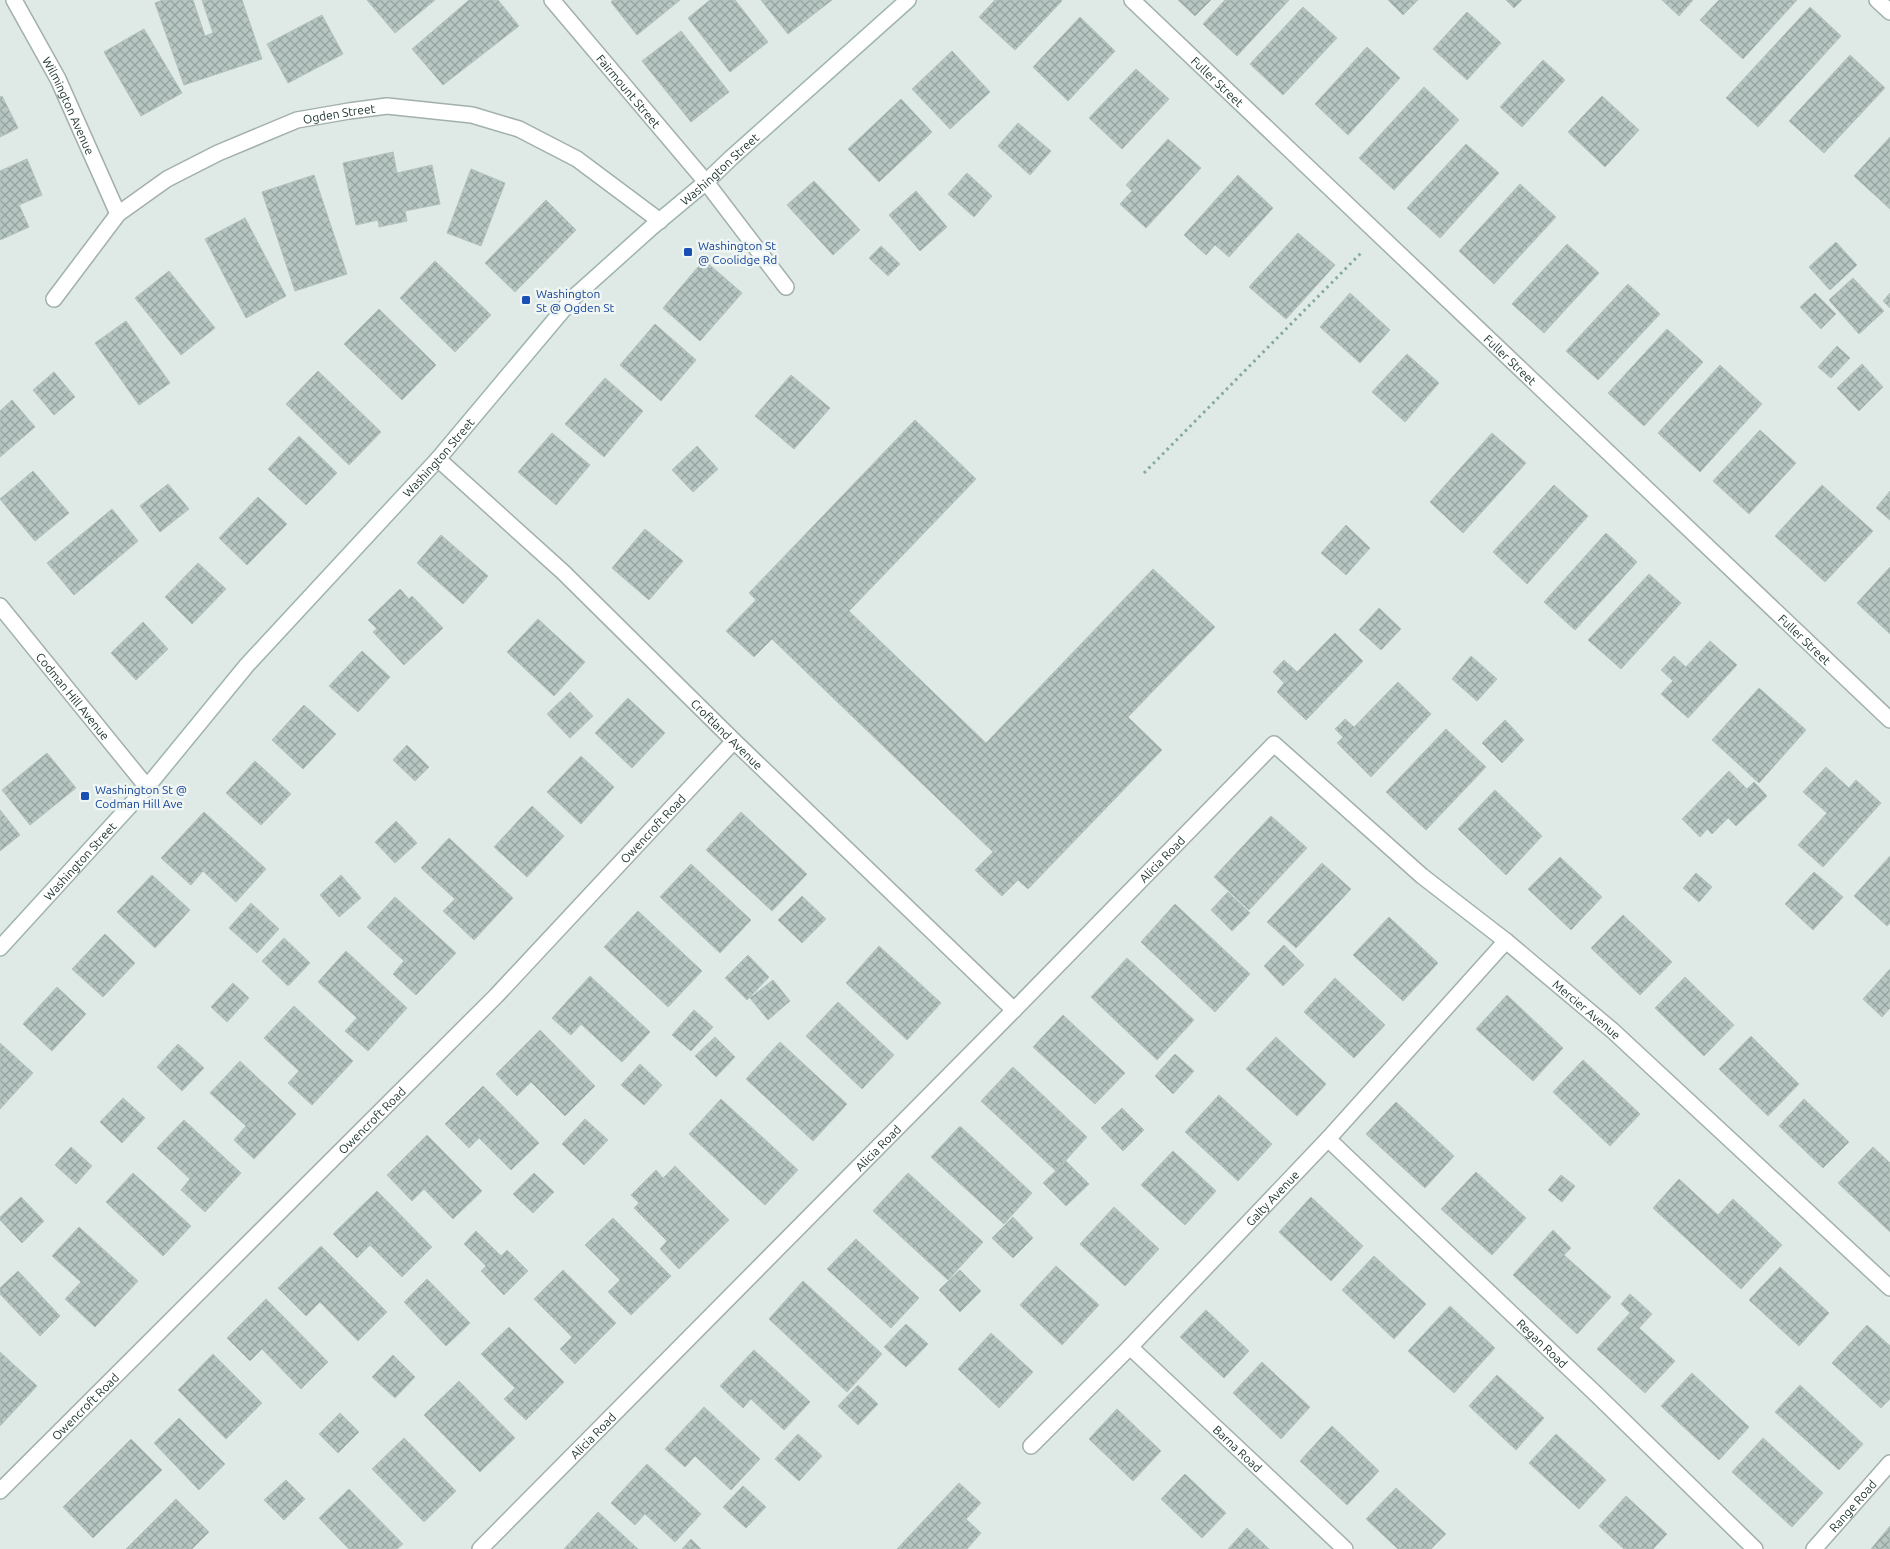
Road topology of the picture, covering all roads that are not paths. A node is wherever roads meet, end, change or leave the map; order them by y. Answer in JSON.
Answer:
{"nodes":[{"id":1,"x":14,"y":0,"type":"edge"},
{"id":2,"x":552,"y":0,"type":"edge"},
{"id":3,"x":908,"y":0,"type":"edge"},
{"id":4,"x":1132,"y":0,"type":"edge"},
{"id":5,"x":1877,"y":0,"type":"edge"},
{"id":6,"x":1890,"y":12,"type":"edge"},
{"id":7,"x":706,"y":182,"type":"junction"},
{"id":8,"x":118,"y":214,"type":"junction"},
{"id":9,"x":660,"y":221,"type":"junction"},
{"id":10,"x":786,"y":287,"type":"dead end"},
{"id":11,"x":54,"y":299,"type":"dead end"},
{"id":12,"x":438,"y":459,"type":"junction"},
{"id":13,"x":0,"y":606,"type":"edge"},
{"id":14,"x":1890,"y":720,"type":"edge"},
{"id":15,"x":734,"y":741,"type":"junction"},
{"id":16,"x":1274,"y":744,"type":"joint"},
{"id":17,"x":147,"y":787,"type":"junction"},
{"id":18,"x":1506,"y":941,"type":"junction"},
{"id":19,"x":0,"y":948,"type":"edge"},
{"id":20,"x":1014,"y":1010,"type":"junction"},
{"id":21,"x":1328,"y":1139,"type":"junction"},
{"id":22,"x":1890,"y":1288,"type":"edge"},
{"id":23,"x":1130,"y":1347,"type":"junction"},
{"id":24,"x":1031,"y":1446,"type":"dead end"},
{"id":25,"x":1890,"y":1463,"type":"edge"},
{"id":26,"x":0,"y":1491,"type":"edge"},
{"id":27,"x":480,"y":1549,"type":"edge"},
{"id":28,"x":1344,"y":1549,"type":"edge"},
{"id":29,"x":1755,"y":1549,"type":"edge"},
{"id":30,"x":1814,"y":1549,"type":"edge"}],
"edges":[{"from":1,"to":8,"type":"street","name":"Wilmington Avenue"},
{"from":2,"to":7,"type":"street","name":"Fairmount Street"},
{"from":3,"to":7,"type":"street","name":"Washington Street"},
{"from":4,"to":14,"type":"street","name":"Fuller Street"},
{"from":5,"to":6,"type":"street"},
{"from":7,"to":9,"type":"street","name":"Washington Street"},
{"from":7,"to":10,"type":"street","name":"Fairmount Street"},
{"from":8,"to":9,"type":"street","name":"Ogden Street"},
{"from":8,"to":11,"type":"street","name":"Ogden Street"},
{"from":9,"to":12,"type":"street","name":"Washington Street"},
{"from":12,"to":15,"type":"street","name":"Croftland Avenue"},
{"from":12,"to":17,"type":"street","name":"Washington Street"},
{"from":13,"to":17,"type":"street","name":"Codman Hill Avenue"},
{"from":15,"to":20,"type":"street","name":"Croftland Avenue"},
{"from":15,"to":26,"type":"street","name":"Owencroft Road"},
{"from":16,"to":18,"type":"street","name":"Mercier Avenue"},
{"from":16,"to":20,"type":"street","name":"Alicia Road"},
{"from":17,"to":19,"type":"street","name":"Washington Street"},
{"from":18,"to":21,"type":"street","name":"Galty Avenue"},
{"from":18,"to":22,"type":"street","name":"Mercier Avenue"},
{"from":20,"to":27,"type":"street","name":"Alicia Road"},
{"from":21,"to":23,"type":"street","name":"Galty Avenue"},
{"from":21,"to":29,"type":"street","name":"Regan Road"},
{"from":23,"to":24,"type":"street","name":"Galty Avenue"},
{"from":23,"to":28,"type":"street","name":"Barna Road"},
{"from":25,"to":30,"type":"street","name":"Range Road"}]}
